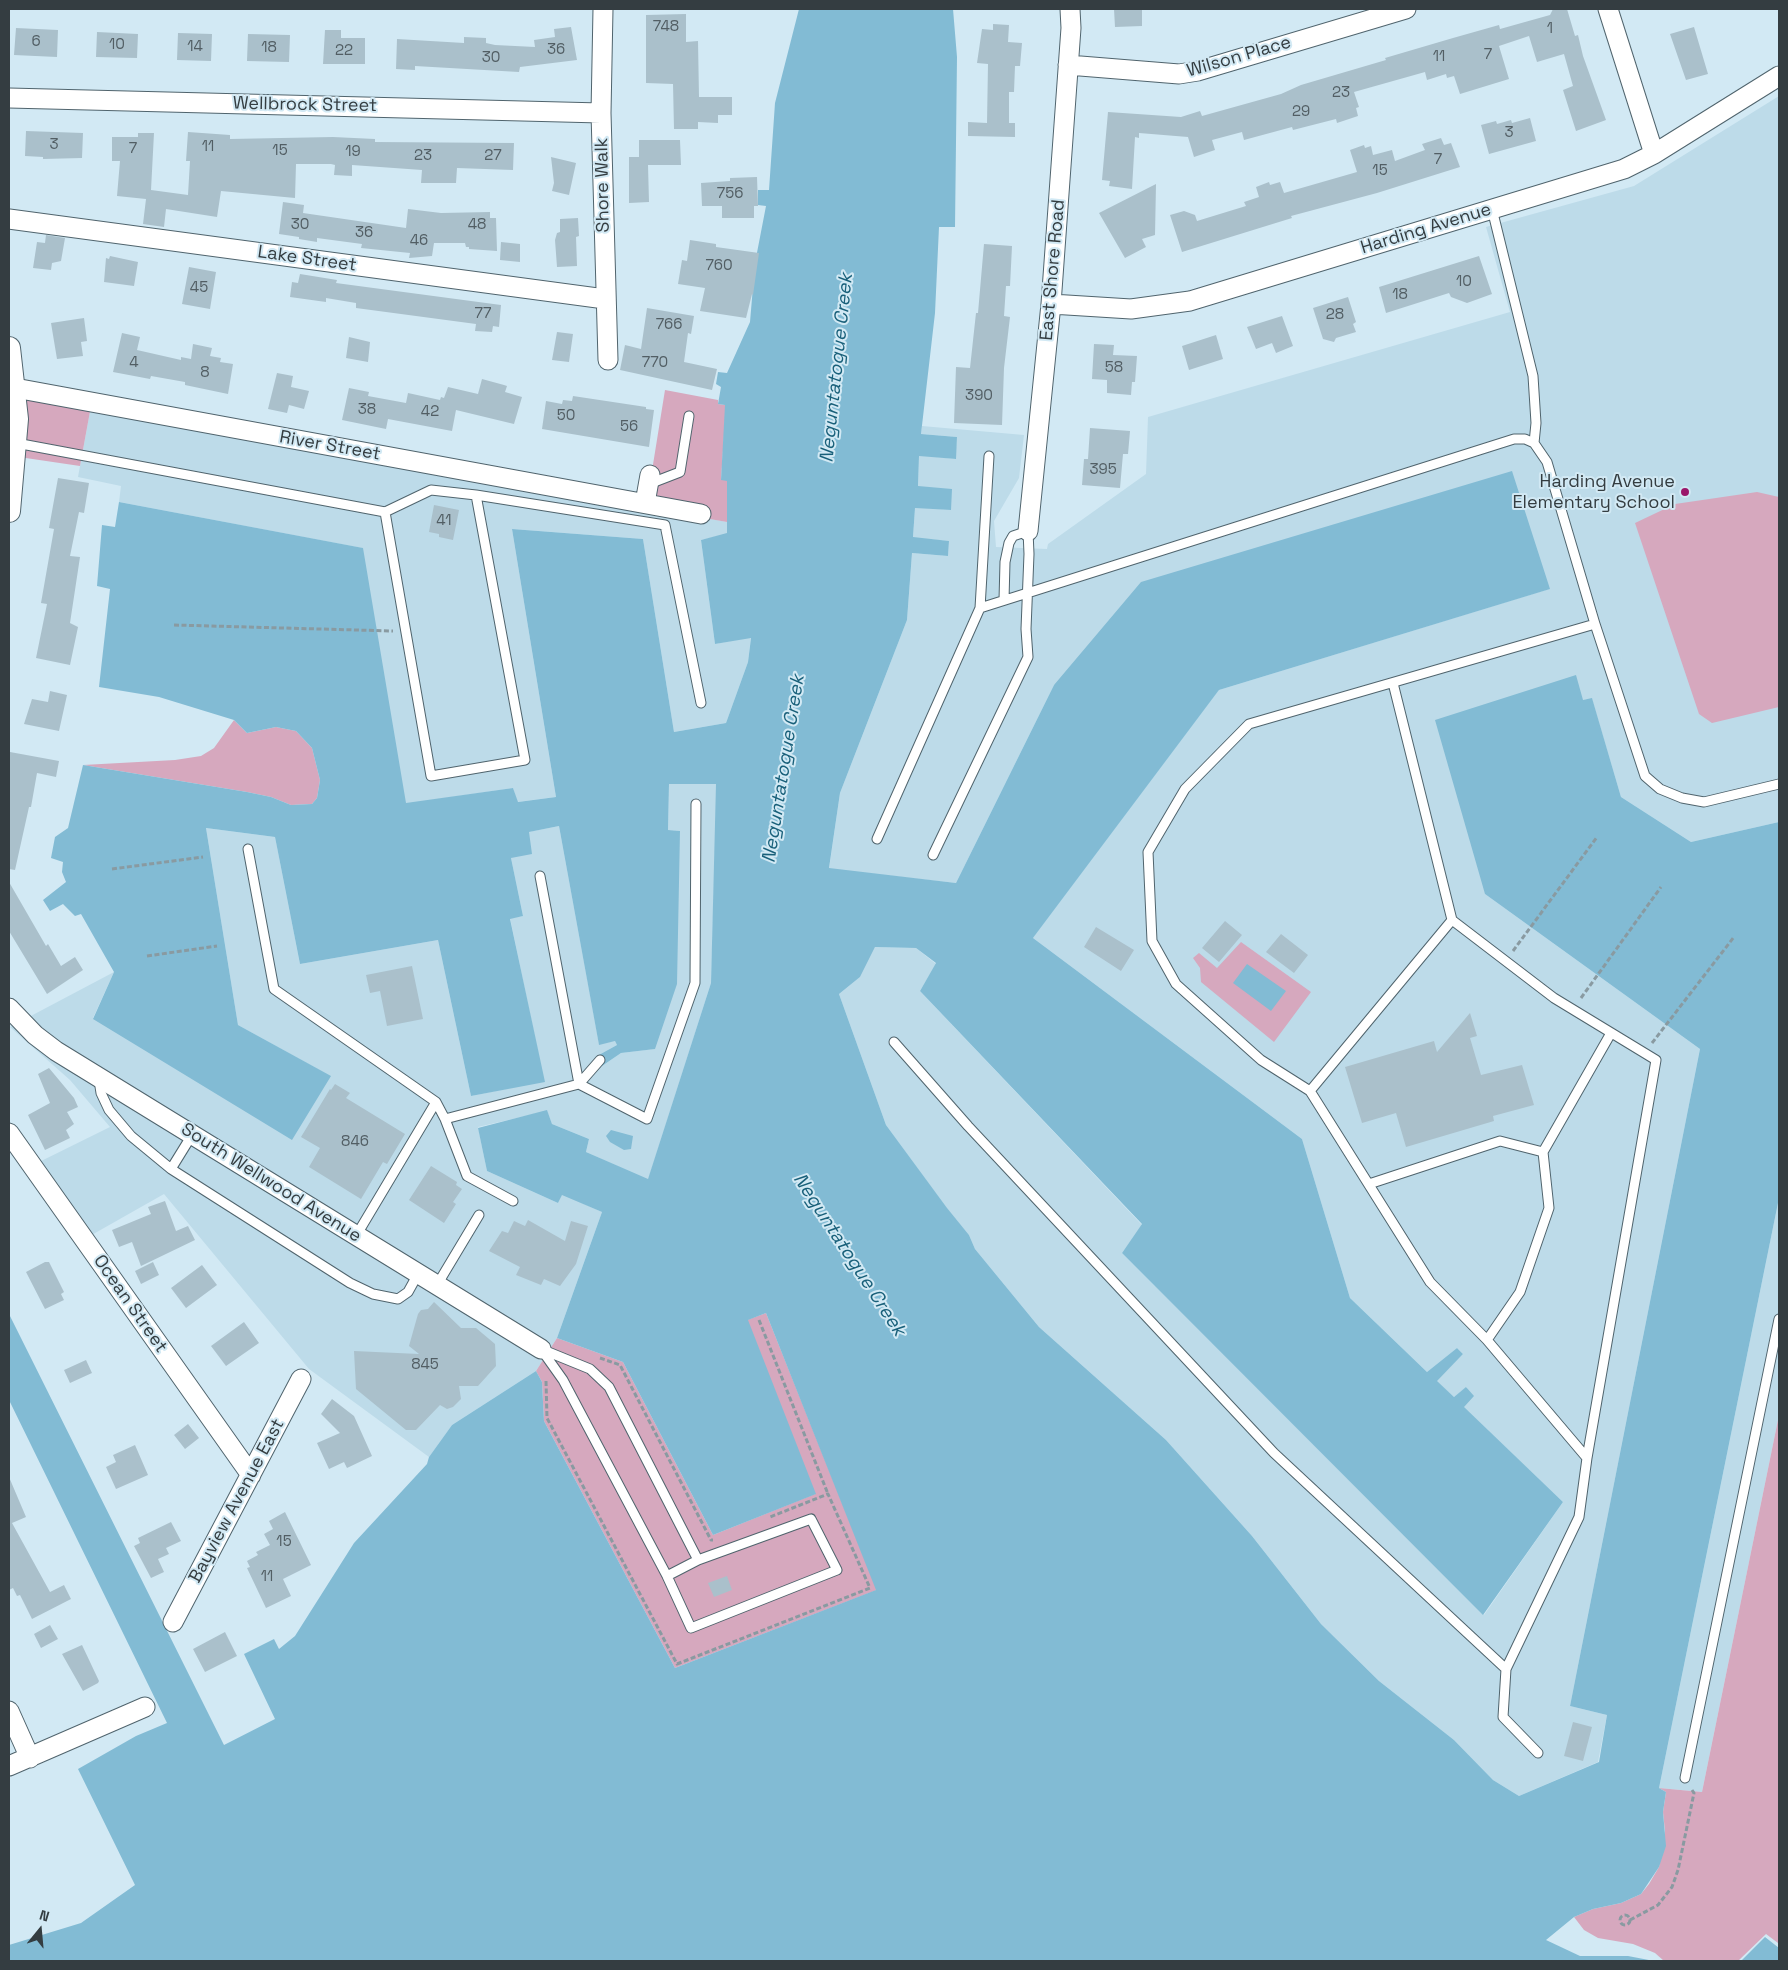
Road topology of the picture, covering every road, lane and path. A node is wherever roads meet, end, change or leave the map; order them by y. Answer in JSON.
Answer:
{"nodes":[{"id":1,"x":603,"y":9,"type":"edge"},
{"id":2,"x":1070,"y":9,"type":"edge"},
{"id":3,"x":1406,"y":9,"type":"edge"},
{"id":4,"x":1608,"y":9,"type":"edge"},
{"id":5,"x":1068,"y":65,"type":"junction"},
{"id":6,"x":1779,"y":76,"type":"edge"},
{"id":7,"x":9,"y":98,"type":"edge"},
{"id":8,"x":601,"y":113,"type":"junction"},
{"id":9,"x":1654,"y":154,"type":"junction"},
{"id":10,"x":1492,"y":209,"type":"junction"},
{"id":11,"x":9,"y":219,"type":"edge"},
{"id":12,"x":605,"y":299,"type":"junction"},
{"id":13,"x":1051,"y":304,"type":"junction"},
{"id":14,"x":9,"y":348,"type":"edge"},
{"id":15,"x":608,"y":360,"type":"dead end"},
{"id":16,"x":15,"y":388,"type":"junction"},
{"id":17,"x":689,"y":416,"type":"dead end"},
{"id":18,"x":16,"y":443,"type":"junction"},
{"id":19,"x":1534,"y":443,"type":"junction"},
{"id":20,"x":989,"y":456,"type":"dead end"},
{"id":21,"x":649,"y":480,"type":"joint"},
{"id":22,"x":476,"y":495,"type":"junction"},
{"id":23,"x":645,"y":504,"type":"junction"},
{"id":24,"x":9,"y":508,"type":"edge"},
{"id":25,"x":385,"y":512,"type":"junction"},
{"id":26,"x":701,"y":514,"type":"dead end"},
{"id":27,"x":1028,"y":531,"type":"junction"},
{"id":28,"x":1028,"y":592,"type":"junction"},
{"id":29,"x":1004,"y":600,"type":"junction"},
{"id":30,"x":980,"y":608,"type":"junction"},
{"id":31,"x":1595,"y":624,"type":"junction"},
{"id":32,"x":174,"y":625,"type":"dead end"},
{"id":33,"x":381,"y":631,"type":"dead end"},
{"id":34,"x":1393,"y":683,"type":"junction"},
{"id":35,"x":701,"y":703,"type":"dead end"},
{"id":36,"x":1779,"y":784,"type":"edge"},
{"id":37,"x":696,"y":804,"type":"dead end"},
{"id":38,"x":1596,"y":837,"type":"dead end"},
{"id":39,"x":877,"y":839,"type":"dead end"},
{"id":40,"x":248,"y":849,"type":"dead end"},
{"id":41,"x":933,"y":855,"type":"dead end"},
{"id":42,"x":203,"y":857,"type":"dead end"},
{"id":43,"x":112,"y":869,"type":"dead end"},
{"id":44,"x":540,"y":876,"type":"dead end"},
{"id":45,"x":1661,"y":888,"type":"dead end"},
{"id":46,"x":1452,"y":920,"type":"junction"},
{"id":47,"x":1734,"y":937,"type":"dead end"},
{"id":48,"x":217,"y":946,"type":"dead end"},
{"id":49,"x":147,"y":956,"type":"dead end"},
{"id":50,"x":1505,"y":961,"type":"junction"},
{"id":51,"x":9,"y":1008,"type":"edge"},
{"id":52,"x":1573,"y":1009,"type":"junction"},
{"id":53,"x":1611,"y":1032,"type":"junction"},
{"id":54,"x":894,"y":1042,"type":"dead end"},
{"id":55,"x":1644,"y":1053,"type":"junction"},
{"id":56,"x":600,"y":1060,"type":"dead end"},
{"id":57,"x":98,"y":1077,"type":"junction"},
{"id":58,"x":579,"y":1084,"type":"junction"},
{"id":59,"x":1310,"y":1091,"type":"junction"},
{"id":60,"x":436,"y":1102,"type":"junction"},
{"id":61,"x":445,"y":1119,"type":"junction"},
{"id":62,"x":9,"y":1132,"type":"edge"},
{"id":63,"x":192,"y":1135,"type":"junction"},
{"id":64,"x":1543,"y":1152,"type":"junction"},
{"id":65,"x":171,"y":1169,"type":"junction"},
{"id":66,"x":1369,"y":1184,"type":"junction"},
{"id":67,"x":513,"y":1201,"type":"dead end"},
{"id":68,"x":479,"y":1215,"type":"dead end"},
{"id":69,"x":356,"y":1236,"type":"junction"},
{"id":70,"x":418,"y":1274,"type":"junction"},
{"id":71,"x":437,"y":1285,"type":"junction"},
{"id":72,"x":1779,"y":1319,"type":"edge"},
{"id":73,"x":759,"y":1320,"type":"dead end"},
{"id":74,"x":1487,"y":1340,"type":"junction"},
{"id":75,"x":541,"y":1349,"type":"junction"},
{"id":76,"x":302,"y":1379,"type":"dead end"},
{"id":77,"x":1587,"y":1458,"type":"junction"},
{"id":78,"x":251,"y":1475,"type":"junction"},
{"id":79,"x":828,"y":1494,"type":"dead end"},
{"id":80,"x":698,"y":1560,"type":"junction"},
{"id":81,"x":667,"y":1576,"type":"junction"},
{"id":82,"x":173,"y":1622,"type":"dead end"},
{"id":83,"x":1506,"y":1669,"type":"junction"},
{"id":84,"x":145,"y":1706,"type":"dead end"},
{"id":85,"x":9,"y":1711,"type":"edge"},
{"id":86,"x":1538,"y":1753,"type":"dead end"},
{"id":87,"x":30,"y":1758,"type":"junction"},
{"id":88,"x":9,"y":1766,"type":"edge"},
{"id":89,"x":1685,"y":1778,"type":"joint"},
{"id":90,"x":1630,"y":1920,"type":"dead end"}],
"edges":[{"from":1,"to":8,"type":"street","name":"Shore Walk"},
{"from":2,"to":5,"type":"street","name":"East Shore Road"},
{"from":3,"to":5,"type":"street","name":"Wilson Place"},
{"from":4,"to":9,"type":"street"},
{"from":5,"to":13,"type":"street","name":"East Shore Road"},
{"from":6,"to":9,"type":"street","name":"Harding Avenue"},
{"from":7,"to":8,"type":"street","name":"Wellbrock Street"},
{"from":8,"to":12,"type":"street","name":"Shore Walk"},
{"from":9,"to":10,"type":"street","name":"Harding Avenue"},
{"from":10,"to":13,"type":"street","name":"Harding Avenue"},
{"from":10,"to":19,"type":"lane"},
{"from":11,"to":12,"type":"street","name":"Lake Street"},
{"from":12,"to":15,"type":"street","name":"Shore Walk"},
{"from":13,"to":27,"type":"street","name":"East Shore Road"},
{"from":14,"to":16,"type":"street"},
{"from":16,"to":18,"type":"street"},
{"from":16,"to":23,"type":"street","name":"River Street"},
{"from":17,"to":21,"type":"lane"},
{"from":18,"to":24,"type":"street"},
{"from":18,"to":25,"type":"lane"},
{"from":19,"to":28,"type":"lane"},
{"from":19,"to":31,"type":"lane"},
{"from":20,"to":30,"type":"lane"},
{"from":21,"to":23,"type":"street"},
{"from":22,"to":25,"type":"lane"},
{"from":22,"to":25,"type":"lane"},
{"from":22,"to":35,"type":"lane"},
{"from":23,"to":26,"type":"street","name":"River Street"},
{"from":27,"to":28,"type":"lane"},
{"from":27,"to":29,"type":"lane"},
{"from":28,"to":29,"type":"lane"},
{"from":28,"to":41,"type":"lane"},
{"from":29,"to":30,"type":"lane"},
{"from":30,"to":39,"type":"lane"},
{"from":31,"to":34,"type":"lane"},
{"from":31,"to":36,"type":"lane"},
{"from":32,"to":33,"type":"path"},
{"from":34,"to":46,"type":"lane"},
{"from":34,"to":59,"type":"lane"},
{"from":37,"to":58,"type":"lane"},
{"from":38,"to":50,"type":"path"},
{"from":40,"to":60,"type":"lane"},
{"from":42,"to":43,"type":"path"},
{"from":44,"to":58,"type":"lane"},
{"from":45,"to":52,"type":"path"},
{"from":46,"to":50,"type":"lane"},
{"from":46,"to":59,"type":"lane"},
{"from":47,"to":55,"type":"path"},
{"from":48,"to":49,"type":"path"},
{"from":50,"to":52,"type":"lane"},
{"from":51,"to":57,"type":"street","name":"South Wellwood Avenue"},
{"from":52,"to":53,"type":"lane"},
{"from":53,"to":55,"type":"lane"},
{"from":53,"to":64,"type":"lane"},
{"from":54,"to":83,"type":"lane"},
{"from":55,"to":77,"type":"lane"},
{"from":56,"to":58,"type":"lane"},
{"from":57,"to":63,"type":"street","name":"South Wellwood Avenue"},
{"from":57,"to":65,"type":"lane"},
{"from":58,"to":61,"type":"lane"},
{"from":59,"to":66,"type":"lane"},
{"from":60,"to":61,"type":"lane"},
{"from":60,"to":69,"type":"lane"},
{"from":61,"to":67,"type":"lane"},
{"from":62,"to":78,"type":"street","name":"Ocean Street"},
{"from":63,"to":65,"type":"lane"},
{"from":63,"to":69,"type":"street","name":"South Wellwood Avenue"},
{"from":64,"to":66,"type":"lane"},
{"from":64,"to":74,"type":"lane"},
{"from":65,"to":70,"type":"lane"},
{"from":66,"to":74,"type":"lane"},
{"from":68,"to":71,"type":"lane"},
{"from":69,"to":70,"type":"street","name":"South Wellwood Avenue"},
{"from":70,"to":71,"type":"street","name":"South Wellwood Avenue"},
{"from":71,"to":75,"type":"street","name":"South Wellwood Avenue"},
{"from":72,"to":89,"type":"lane"},
{"from":73,"to":79,"type":"path"},
{"from":74,"to":77,"type":"lane"},
{"from":75,"to":80,"type":"lane"},
{"from":75,"to":81,"type":"lane"},
{"from":76,"to":78,"type":"street","name":"Bayview Avenue East"},
{"from":77,"to":83,"type":"lane"},
{"from":78,"to":82,"type":"street","name":"Bayview Avenue East"},
{"from":80,"to":81,"type":"lane"},
{"from":80,"to":81,"type":"lane"},
{"from":83,"to":86,"type":"lane"},
{"from":84,"to":87,"type":"street"},
{"from":85,"to":87,"type":"street"},
{"from":87,"to":88,"type":"street"},
{"from":89,"to":90,"type":"path"}]}
